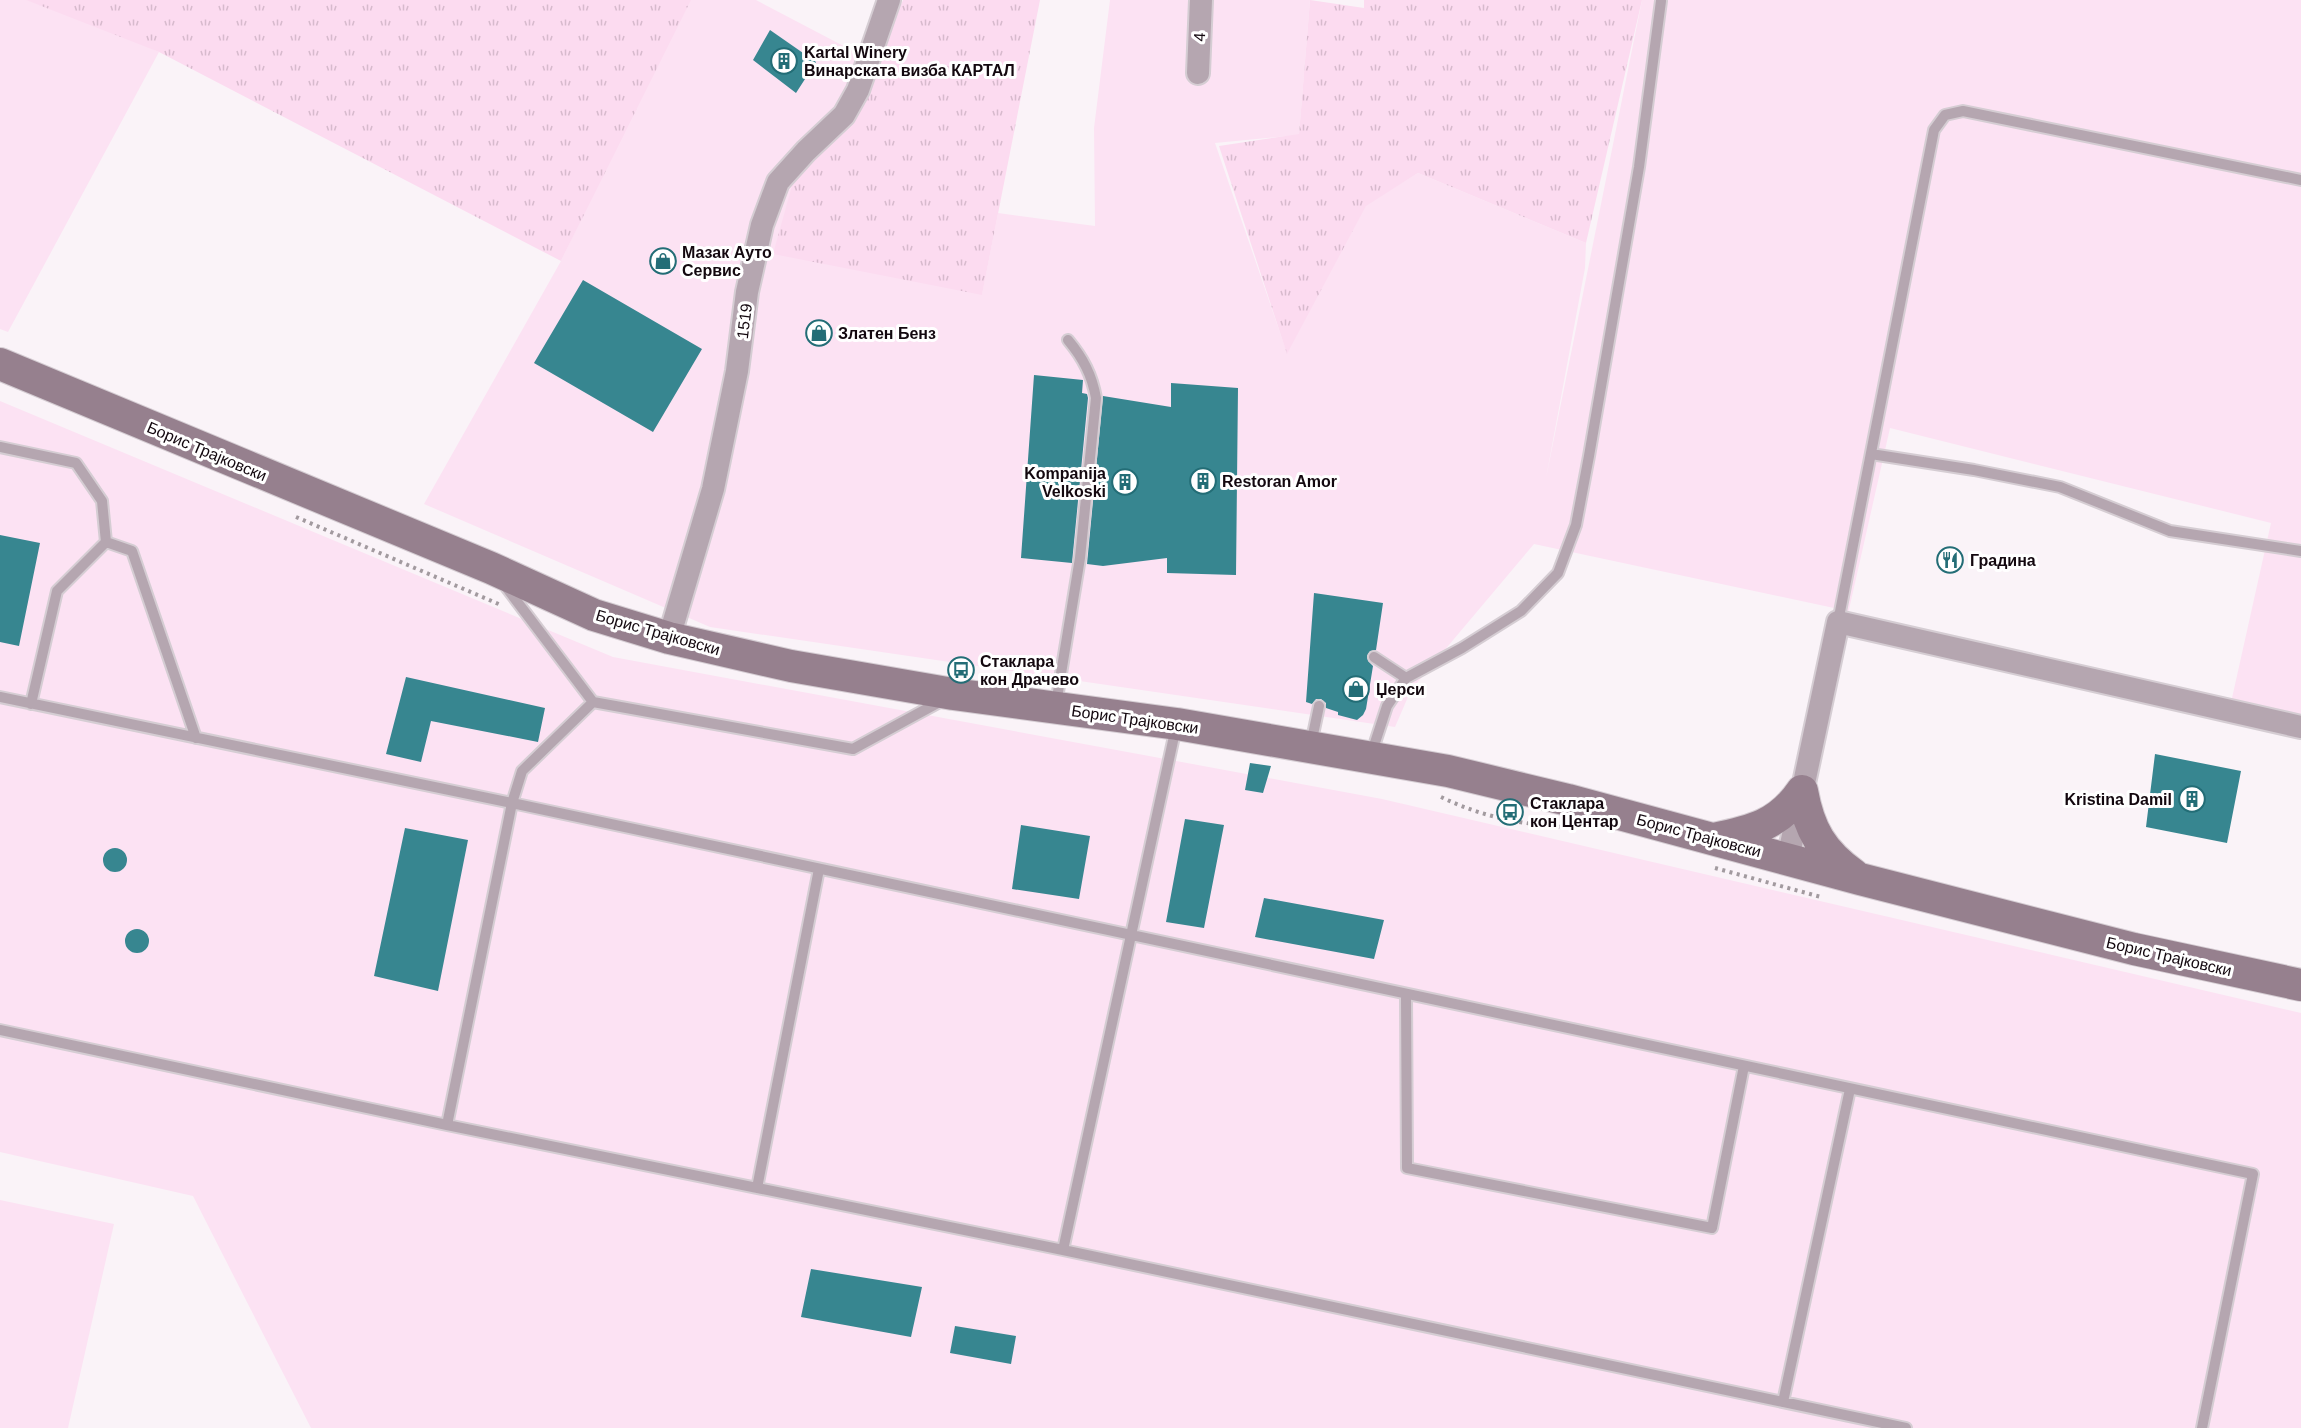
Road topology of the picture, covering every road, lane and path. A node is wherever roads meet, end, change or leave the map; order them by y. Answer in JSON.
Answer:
{"nodes":[{"id":1,"x":889,"y":0,"type":"edge"},
{"id":2,"x":1201,"y":0,"type":"edge"},
{"id":3,"x":1661,"y":1,"type":"edge"},
{"id":4,"x":1198,"y":73,"type":"dead end"},
{"id":5,"x":2301,"y":180,"type":"edge"},
{"id":6,"x":1068,"y":340,"type":"dead end"},
{"id":7,"x":0,"y":364,"type":"edge"},
{"id":8,"x":0,"y":447,"type":"edge"},
{"id":9,"x":1871,"y":454,"type":"junction"},
{"id":10,"x":106,"y":542,"type":"junction"},
{"id":11,"x":2301,"y":551,"type":"edge"},
{"id":12,"x":491,"y":568,"type":"junction"},
{"id":13,"x":1838,"y":622,"type":"junction"},
{"id":14,"x":669,"y":638,"type":"junction"},
{"id":15,"x":1374,"y":657,"type":"dead end"},
{"id":16,"x":1406,"y":678,"type":"junction"},
{"id":17,"x":953,"y":694,"type":"junction"},
{"id":18,"x":0,"y":698,"type":"edge"},
{"id":19,"x":593,"y":702,"type":"junction"},
{"id":20,"x":31,"y":704,"type":"junction"},
{"id":21,"x":1318,"y":706,"type":"dead end"},
{"id":22,"x":1055,"y":707,"type":"junction"},
{"id":23,"x":1177,"y":724,"type":"junction"},
{"id":24,"x":2301,"y":727,"type":"edge"},
{"id":25,"x":196,"y":738,"type":"junction"},
{"id":26,"x":1310,"y":748,"type":"junction"},
{"id":27,"x":1370,"y":758,"type":"junction"},
{"id":28,"x":1802,"y":791,"type":"junction"},
{"id":29,"x":512,"y":803,"type":"junction"},
{"id":30,"x":1714,"y":839,"type":"junction"},
{"id":31,"x":1788,"y":859,"type":"junction"},
{"id":32,"x":819,"y":869,"type":"junction"},
{"id":33,"x":1860,"y":879,"type":"junction"},
{"id":34,"x":1131,"y":936,"type":"junction"},
{"id":35,"x":2301,"y":985,"type":"edge"},
{"id":36,"x":1406,"y":995,"type":"junction"},
{"id":37,"x":0,"y":1030,"type":"edge"},
{"id":38,"x":1744,"y":1066,"type":"junction"},
{"id":39,"x":1850,"y":1089,"type":"junction"},
{"id":40,"x":447,"y":1125,"type":"junction"},
{"id":41,"x":757,"y":1188,"type":"junction"},
{"id":42,"x":1063,"y":1250,"type":"junction"},
{"id":43,"x":1783,"y":1402,"type":"junction"},
{"id":44,"x":1906,"y":1428,"type":"edge"},
{"id":45,"x":2202,"y":1428,"type":"edge"}],
"edges":[{"from":1,"to":14,"type":"street","name":"1519"},
{"from":2,"to":4,"type":"street","name":"4"},
{"from":3,"to":16,"type":"lane"},
{"from":5,"to":9,"type":"lane"},
{"from":6,"to":22,"type":"lane"},
{"from":7,"to":12,"type":"main road","name":"Борис Трајковски"},
{"from":8,"to":10,"type":"lane"},
{"from":9,"to":11,"type":"lane"},
{"from":9,"to":13,"type":"lane"},
{"from":10,"to":20,"type":"lane"},
{"from":10,"to":25,"type":"lane"},
{"from":12,"to":14,"type":"main road","name":"Борис Трајковски"},
{"from":12,"to":19,"type":"lane"},
{"from":13,"to":24,"type":"street"},
{"from":13,"to":28,"type":"street"},
{"from":14,"to":17,"type":"main road","name":"Борис Трајковски"},
{"from":15,"to":16,"type":"lane"},
{"from":16,"to":27,"type":"lane"},
{"from":17,"to":19,"type":"lane"},
{"from":17,"to":22,"type":"main road","name":"Борис Трајковски"},
{"from":18,"to":20,"type":"lane"},
{"from":19,"to":29,"type":"lane"},
{"from":20,"to":25,"type":"lane"},
{"from":21,"to":26,"type":"lane"},
{"from":22,"to":23,"type":"main road","name":"Борис Трајковски"},
{"from":23,"to":26,"type":"main road","name":"Борис Трајковски"},
{"from":23,"to":34,"type":"lane"},
{"from":25,"to":29,"type":"lane"},
{"from":26,"to":27,"type":"main road","name":"Борис Трајковски"},
{"from":27,"to":30,"type":"main road","name":"Борис Трајковски"},
{"from":28,"to":30,"type":"main road"},
{"from":28,"to":31,"type":"street"},
{"from":28,"to":33,"type":"main road"},
{"from":29,"to":32,"type":"lane"},
{"from":29,"to":40,"type":"lane"},
{"from":30,"to":31,"type":"main road","name":"Борис Трајковски"},
{"from":31,"to":33,"type":"main road","name":"Борис Трајковски"},
{"from":32,"to":34,"type":"lane"},
{"from":32,"to":41,"type":"lane"},
{"from":33,"to":35,"type":"main road","name":"Борис Трајковски"},
{"from":34,"to":36,"type":"lane"},
{"from":34,"to":42,"type":"lane"},
{"from":36,"to":38,"type":"lane"},
{"from":36,"to":38,"type":"lane"},
{"from":37,"to":40,"type":"lane"},
{"from":38,"to":39,"type":"lane"},
{"from":39,"to":43,"type":"lane"},
{"from":39,"to":45,"type":"lane"},
{"from":40,"to":41,"type":"lane"},
{"from":41,"to":42,"type":"lane"},
{"from":42,"to":43,"type":"lane"},
{"from":43,"to":44,"type":"lane"}]}
